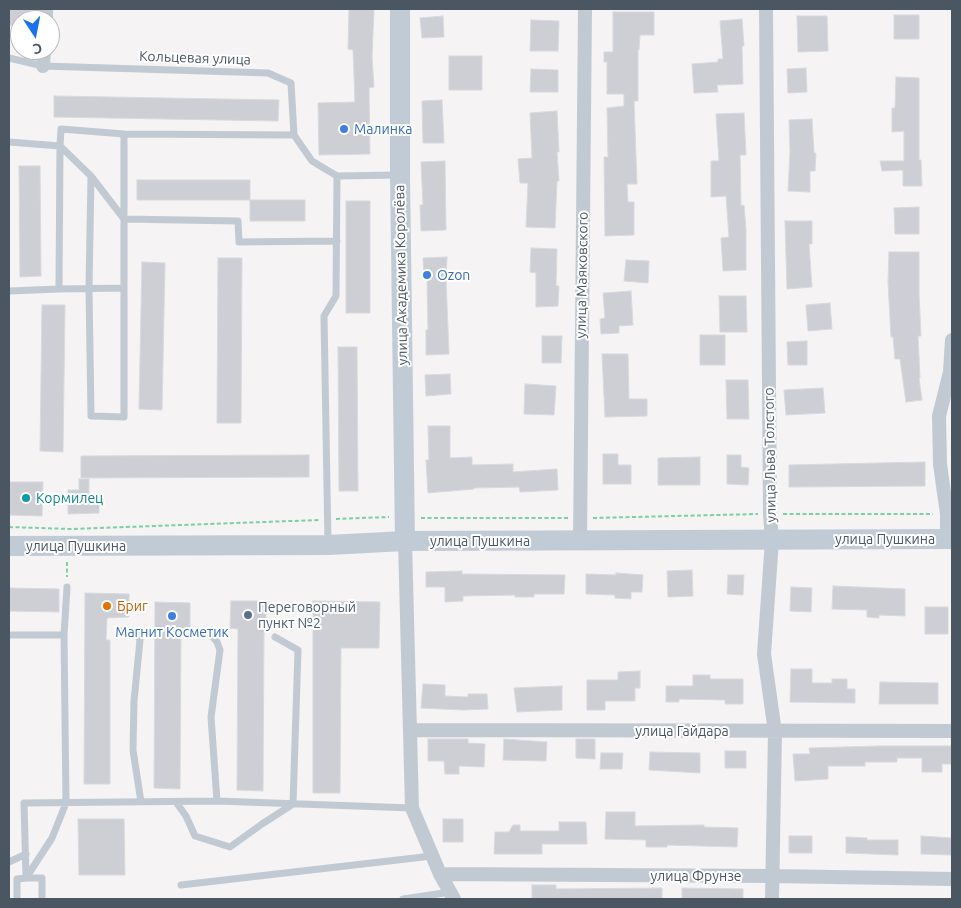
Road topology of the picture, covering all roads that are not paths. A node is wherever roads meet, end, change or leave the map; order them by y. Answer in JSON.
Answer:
{"nodes":[{"id":1,"x":400,"y":9,"type":"edge"},
{"id":2,"x":585,"y":9,"type":"edge"},
{"id":3,"x":766,"y":9,"type":"edge"},
{"id":4,"x":9,"y":58,"type":"edge"},
{"id":5,"x":43,"y":60,"type":"edge"},
{"id":6,"x":43,"y":66,"type":"junction"},
{"id":7,"x":124,"y":134,"type":"junction"},
{"id":8,"x":294,"y":135,"type":"junction"},
{"id":9,"x":9,"y":142,"type":"edge"},
{"id":10,"x":60,"y":146,"type":"junction"},
{"id":11,"x":400,"y":175,"type":"junction"},
{"id":12,"x":91,"y":176,"type":"junction"},
{"id":13,"x":337,"y":176,"type":"junction"},
{"id":14,"x":124,"y":219,"type":"junction"},
{"id":15,"x":337,"y":241,"type":"junction"},
{"id":16,"x":89,"y":288,"type":"junction"},
{"id":17,"x":123,"y":288,"type":"junction"},
{"id":18,"x":59,"y":289,"type":"junction"},
{"id":19,"x":9,"y":290,"type":"edge"},
{"id":20,"x":952,"y":340,"type":"edge"},
{"id":21,"x":950,"y":539,"type":"edge"},
{"id":22,"x":772,"y":540,"type":"junction"},
{"id":23,"x":405,"y":541,"type":"junction"},
{"id":24,"x":580,"y":541,"type":"junction"},
{"id":25,"x":328,"y":544,"type":"junction"},
{"id":26,"x":9,"y":546,"type":"edge"},
{"id":27,"x":67,"y":587,"type":"road end"},
{"id":28,"x":122,"y":631,"type":"dead end"},
{"id":29,"x":193,"y":634,"type":"dead end"},
{"id":30,"x":9,"y":635,"type":"edge"},
{"id":31,"x":64,"y":635,"type":"junction"},
{"id":32,"x":275,"y":637,"type":"dead end"},
{"id":33,"x":411,"y":730,"type":"junction"},
{"id":34,"x":952,"y":731,"type":"edge"},
{"id":35,"x":775,"y":732,"type":"junction"},
{"id":36,"x":216,"y":801,"type":"junction"},
{"id":37,"x":140,"y":802,"type":"junction"},
{"id":38,"x":176,"y":802,"type":"junction"},
{"id":39,"x":66,"y":803,"type":"junction"},
{"id":40,"x":293,"y":804,"type":"junction"},
{"id":41,"x":412,"y":808,"type":"junction"},
{"id":42,"x":26,"y":854,"type":"junction"},
{"id":43,"x":432,"y":856,"type":"junction"},
{"id":44,"x":9,"y":862,"type":"edge"},
{"id":45,"x":440,"y":874,"type":"junction"},
{"id":46,"x":772,"y":876,"type":"junction"},
{"id":47,"x":26,"y":878,"type":"junction"},
{"id":48,"x":952,"y":879,"type":"edge"},
{"id":49,"x":181,"y":885,"type":"dead end"},
{"id":50,"x":453,"y":896,"type":"edge"},
{"id":51,"x":17,"y":899,"type":"edge"},
{"id":52,"x":42,"y":899,"type":"edge"},
{"id":53,"x":403,"y":899,"type":"edge"},
{"id":54,"x":772,"y":899,"type":"edge"}],
"edges":[{"from":1,"to":11,"type":"street","name":"улица Академика Королёва"},
{"from":2,"to":24,"type":"street","name":"улица Маяковского"},
{"from":3,"to":22,"type":"street","name":"улица Льва Толстого"},
{"from":4,"to":6,"type":"lane"},
{"from":5,"to":6,"type":"street"},
{"from":6,"to":8,"type":"lane","name":"Кольцевая улица"},
{"from":7,"to":8,"type":"lane"},
{"from":7,"to":10,"type":"lane"},
{"from":7,"to":14,"type":"lane"},
{"from":8,"to":13,"type":"lane"},
{"from":9,"to":10,"type":"lane"},
{"from":10,"to":12,"type":"lane"},
{"from":10,"to":18,"type":"lane"},
{"from":11,"to":13,"type":"lane"},
{"from":11,"to":23,"type":"street","name":"улица Академика Королёва"},
{"from":12,"to":14,"type":"lane"},
{"from":12,"to":16,"type":"lane"},
{"from":13,"to":15,"type":"lane"},
{"from":14,"to":15,"type":"lane"},
{"from":14,"to":17,"type":"lane"},
{"from":15,"to":25,"type":"lane"},
{"from":16,"to":17,"type":"lane"},
{"from":16,"to":17,"type":"lane"},
{"from":16,"to":18,"type":"lane"},
{"from":18,"to":19,"type":"lane"},
{"from":20,"to":21,"type":"street"},
{"from":21,"to":22,"type":"street","name":"улица Пушкина"},
{"from":22,"to":24,"type":"street","name":"улица Пушкина"},
{"from":22,"to":35,"type":"street","name":"улица Льва Толстого"},
{"from":23,"to":24,"type":"street","name":"улица Пушкина"},
{"from":23,"to":25,"type":"street","name":"улица Пушкина"},
{"from":23,"to":33,"type":"street"},
{"from":25,"to":26,"type":"street","name":"улица Пушкина"},
{"from":27,"to":31,"type":"lane"},
{"from":28,"to":37,"type":"lane"},
{"from":29,"to":36,"type":"lane"},
{"from":30,"to":31,"type":"lane"},
{"from":31,"to":39,"type":"lane"},
{"from":32,"to":40,"type":"lane"},
{"from":33,"to":35,"type":"street","name":"улица Гайдара"},
{"from":33,"to":41,"type":"street"},
{"from":34,"to":35,"type":"street","name":"улица Гайдара"},
{"from":35,"to":46,"type":"street","name":"улица Льва Толстого"},
{"from":36,"to":38,"type":"lane"},
{"from":36,"to":40,"type":"lane"},
{"from":37,"to":38,"type":"lane"},
{"from":37,"to":39,"type":"lane"},
{"from":38,"to":40,"type":"lane"},
{"from":39,"to":42,"type":"lane"},
{"from":39,"to":47,"type":"lane"},
{"from":40,"to":41,"type":"lane"},
{"from":41,"to":43,"type":"street"},
{"from":42,"to":44,"type":"lane"},
{"from":42,"to":47,"type":"lane"},
{"from":43,"to":45,"type":"street"},
{"from":43,"to":49,"type":"lane"},
{"from":45,"to":46,"type":"street","name":"улица Фрунзе"},
{"from":45,"to":50,"type":"street"},
{"from":46,"to":48,"type":"street","name":"улица Фрунзе"},
{"from":46,"to":54,"type":"street","name":"улица Льва Толстого"},
{"from":47,"to":51,"type":"lane"},
{"from":47,"to":52,"type":"lane"},
{"from":50,"to":53,"type":"lane"}]}
